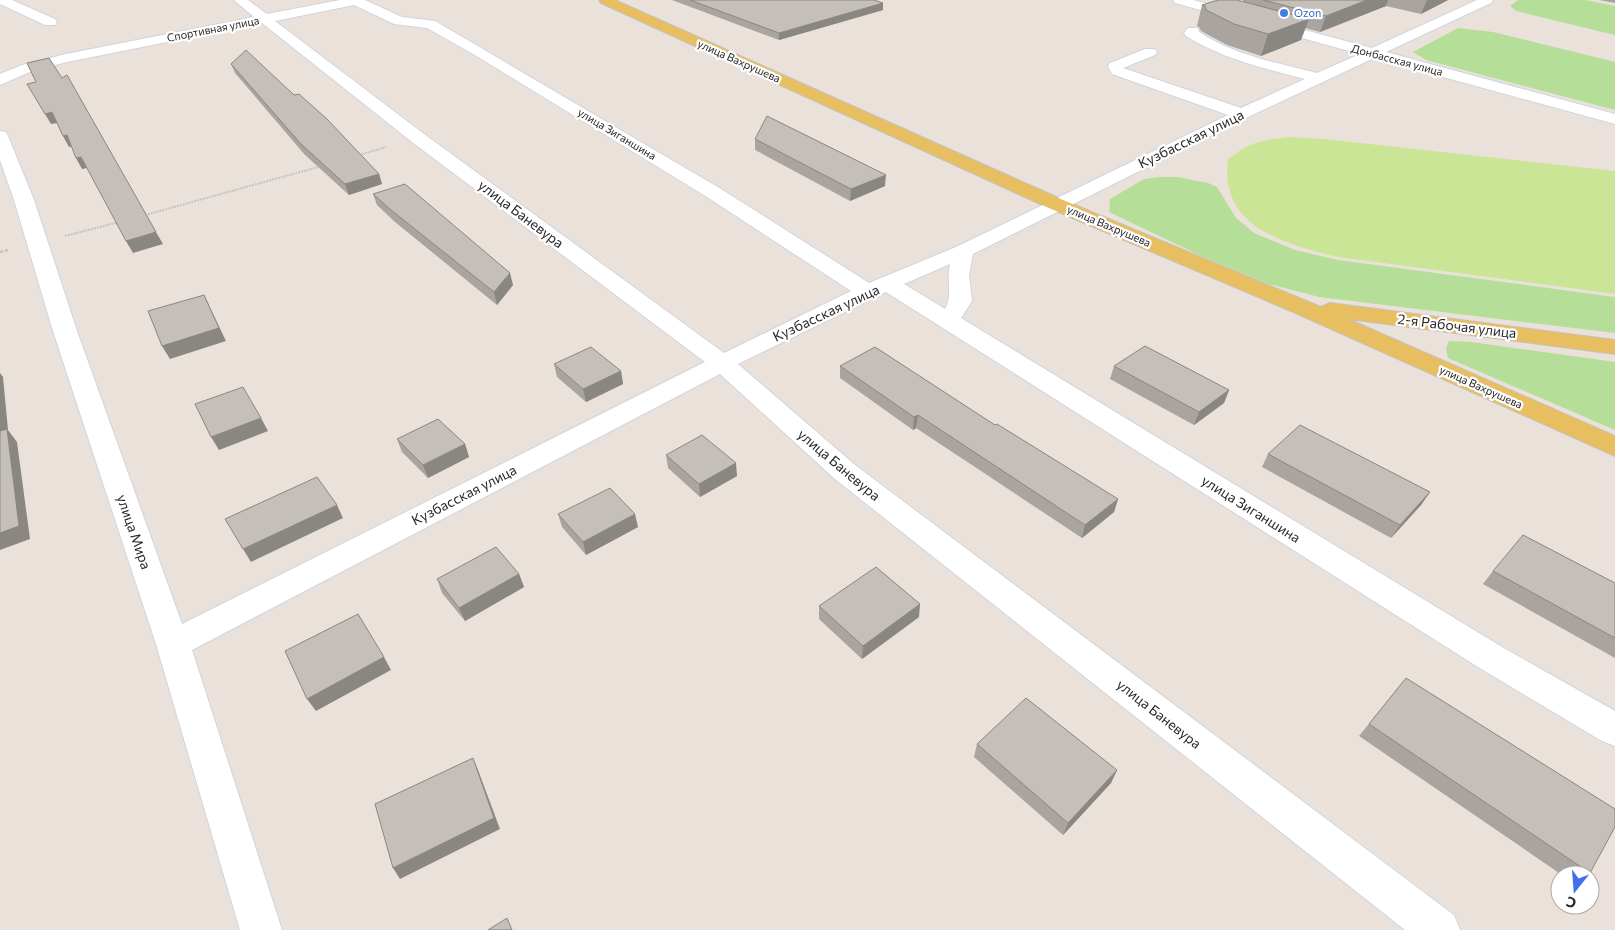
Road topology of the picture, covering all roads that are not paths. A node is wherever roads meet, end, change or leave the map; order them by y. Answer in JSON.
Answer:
{"nodes":[{"id":1,"x":2,"y":0,"type":"edge"},
{"id":2,"x":240,"y":0,"type":"edge"},
{"id":3,"x":358,"y":0,"type":"edge"},
{"id":4,"x":605,"y":0,"type":"edge"},
{"id":5,"x":1179,"y":0,"type":"edge"},
{"id":6,"x":1243,"y":3,"type":"edge"},
{"id":7,"x":1473,"y":3,"type":"edge"},
{"id":8,"x":1222,"y":12,"type":"junction"},
{"id":9,"x":263,"y":19,"type":"junction"},
{"id":10,"x":50,"y":22,"type":"dead end"},
{"id":11,"x":1193,"y":31,"type":"dead end"},
{"id":12,"x":1150,"y":52,"type":"dead end"},
{"id":13,"x":1372,"y":53,"type":"junction"},
{"id":14,"x":1318,"y":78,"type":"junction"},
{"id":15,"x":0,"y":80,"type":"edge"},
{"id":16,"x":1242,"y":114,"type":"junction"},
{"id":17,"x":1615,"y":119,"type":"edge"},
{"id":18,"x":0,"y":136,"type":"edge"},
{"id":19,"x":1056,"y":204,"type":"junction"},
{"id":20,"x":963,"y":251,"type":"junction"},
{"id":21,"x":878,"y":288,"type":"junction"},
{"id":22,"x":1299,"y":306,"type":"junction"},
{"id":23,"x":948,"y":321,"type":"junction"},
{"id":24,"x":1615,"y":347,"type":"edge"},
{"id":25,"x":722,"y":364,"type":"junction"},
{"id":26,"x":1615,"y":447,"type":"edge"},
{"id":27,"x":173,"y":644,"type":"junction"},
{"id":28,"x":1615,"y":730,"type":"edge"},
{"id":29,"x":261,"y":930,"type":"edge"},
{"id":30,"x":1440,"y":930,"type":"edge"}],
"edges":[{"from":1,"to":10,"type":"street"},
{"from":2,"to":9,"type":"street","name":"улица Баневура"},
{"from":3,"to":9,"type":"street","name":"Спортивная улица"},
{"from":3,"to":21,"type":"street","name":"улица Зиганшина"},
{"from":4,"to":19,"type":"main road","name":"улица Вахрушева"},
{"from":5,"to":8,"type":"street","name":"Донбасская улица"},
{"from":6,"to":8,"type":"street"},
{"from":7,"to":13,"type":"street","name":"Кузбасская улица"},
{"from":8,"to":13,"type":"street","name":"Донбасская улица"},
{"from":9,"to":15,"type":"street","name":"Спортивная улица"},
{"from":9,"to":25,"type":"street","name":"улица Баневура"},
{"from":11,"to":14,"type":"street"},
{"from":12,"to":16,"type":"street"},
{"from":13,"to":14,"type":"street","name":"Кузбасская улица"},
{"from":13,"to":17,"type":"street","name":"Донбасская улица"},
{"from":14,"to":16,"type":"street","name":"Кузбасская улица"},
{"from":16,"to":19,"type":"street","name":"Кузбасская улица"},
{"from":18,"to":27,"type":"street","name":"улица Мира"},
{"from":19,"to":20,"type":"street","name":"Кузбасская улица"},
{"from":19,"to":22,"type":"main road","name":"улица Вахрушева"},
{"from":20,"to":21,"type":"street","name":"Кузбасская улица"},
{"from":20,"to":23,"type":"street"},
{"from":21,"to":23,"type":"street","name":"улица Зиганшина"},
{"from":21,"to":25,"type":"street","name":"Кузбасская улица"},
{"from":22,"to":24,"type":"main road","name":"2-я Рабочая улица"},
{"from":22,"to":26,"type":"main road","name":"улица Вахрушева"},
{"from":23,"to":28,"type":"street","name":"улица Зиганшина"},
{"from":25,"to":27,"type":"street","name":"Кузбасская улица"},
{"from":25,"to":30,"type":"street","name":"улица Баневура"},
{"from":27,"to":29,"type":"street","name":"улица Мира"}]}
